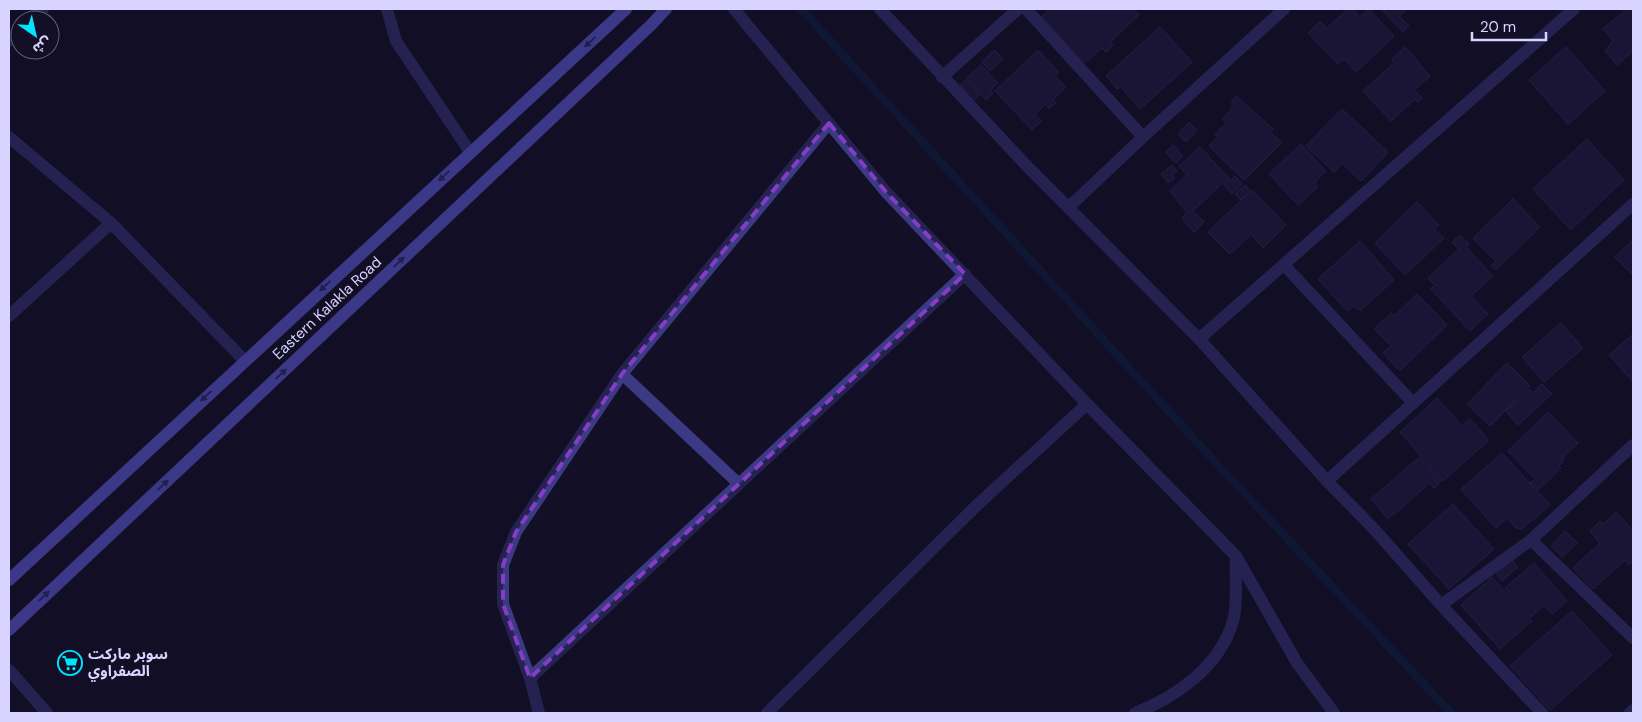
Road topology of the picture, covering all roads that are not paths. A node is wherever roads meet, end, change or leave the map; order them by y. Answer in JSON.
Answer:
{"nodes":[{"id":1,"x":386,"y":9,"type":"edge"},
{"id":2,"x":626,"y":9,"type":"edge"},
{"id":3,"x":666,"y":9,"type":"edge"},
{"id":4,"x":734,"y":9,"type":"edge"},
{"id":5,"x":880,"y":9,"type":"edge"},
{"id":6,"x":1018,"y":9,"type":"edge"},
{"id":7,"x":1026,"y":9,"type":"edge"},
{"id":8,"x":1284,"y":9,"type":"edge"},
{"id":9,"x":1574,"y":9,"type":"edge"},
{"id":10,"x":942,"y":77,"type":"junction"},
{"id":11,"x":829,"y":122,"type":"junction"},
{"id":12,"x":1143,"y":137,"type":"junction"},
{"id":13,"x":9,"y":138,"type":"edge"},
{"id":14,"x":470,"y":152,"type":"junction"},
{"id":15,"x":1633,"y":204,"type":"edge"},
{"id":16,"x":1069,"y":207,"type":"junction"},
{"id":17,"x":111,"y":223,"type":"junction"},
{"id":18,"x":1284,"y":265,"type":"junction"},
{"id":19,"x":965,"y":274,"type":"junction"},
{"id":20,"x":9,"y":316,"type":"edge"},
{"id":21,"x":1199,"y":339,"type":"junction"},
{"id":22,"x":244,"y":360,"type":"junction"},
{"id":23,"x":622,"y":374,"type":"junction"},
{"id":24,"x":1413,"y":403,"type":"junction"},
{"id":25,"x":1087,"y":404,"type":"junction"},
{"id":26,"x":1633,"y":445,"type":"edge"},
{"id":27,"x":1327,"y":481,"type":"junction"},
{"id":28,"x":739,"y":484,"type":"junction"},
{"id":29,"x":1531,"y":540,"type":"junction"},
{"id":30,"x":1236,"y":556,"type":"junction"},
{"id":31,"x":9,"y":580,"type":"edge"},
{"id":32,"x":1441,"y":605,"type":"junction"},
{"id":33,"x":9,"y":630,"type":"edge"},
{"id":34,"x":1633,"y":638,"type":"edge"},
{"id":35,"x":9,"y":670,"type":"edge"},
{"id":36,"x":530,"y":678,"type":"junction"},
{"id":37,"x":1633,"y":710,"type":"edge"},
{"id":38,"x":47,"y":713,"type":"edge"},
{"id":39,"x":539,"y":713,"type":"edge"},
{"id":40,"x":767,"y":713,"type":"edge"},
{"id":41,"x":1136,"y":713,"type":"edge"},
{"id":42,"x":1334,"y":713,"type":"edge"},
{"id":43,"x":1542,"y":713,"type":"edge"},
{"id":44,"x":1630,"y":713,"type":"edge"}],
"edges":[{"from":1,"to":14,"type":"street"},
{"from":2,"to":14,"type":"street","name":"Eastern Kalakla Road","one_way":true},
{"from":33,"to":3,"type":"street","name":"Eastern Kalakla Road","one_way":true},
{"from":4,"to":11,"type":"street"},
{"from":5,"to":10,"type":"street"},
{"from":6,"to":10,"type":"street"},
{"from":7,"to":12,"type":"street"},
{"from":8,"to":12,"type":"street"},
{"from":9,"to":18,"type":"street"},
{"from":10,"to":16,"type":"street"},
{"from":11,"to":19,"type":"street"},
{"from":11,"to":23,"type":"street"},
{"from":12,"to":16,"type":"street"},
{"from":13,"to":17,"type":"street"},
{"from":14,"to":22,"type":"street","name":"Eastern Kalakla Road","one_way":true},
{"from":15,"to":24,"type":"street"},
{"from":16,"to":21,"type":"street"},
{"from":17,"to":20,"type":"street"},
{"from":17,"to":22,"type":"street"},
{"from":18,"to":21,"type":"street"},
{"from":18,"to":24,"type":"street"},
{"from":19,"to":25,"type":"street"},
{"from":19,"to":28,"type":"street"},
{"from":21,"to":27,"type":"street"},
{"from":22,"to":31,"type":"street","name":"Eastern Kalakla Road","one_way":true},
{"from":23,"to":28,"type":"street"},
{"from":23,"to":36,"type":"street"},
{"from":24,"to":27,"type":"street"},
{"from":25,"to":30,"type":"street"},
{"from":25,"to":40,"type":"street"},
{"from":26,"to":29,"type":"street"},
{"from":27,"to":32,"type":"street"},
{"from":28,"to":36,"type":"street"},
{"from":29,"to":32,"type":"street"},
{"from":29,"to":34,"type":"street"},
{"from":30,"to":41,"type":"street"},
{"from":30,"to":42,"type":"street"},
{"from":32,"to":43,"type":"street"},
{"from":35,"to":38,"type":"street"},
{"from":36,"to":39,"type":"street"},
{"from":37,"to":44,"type":"street"}]}
